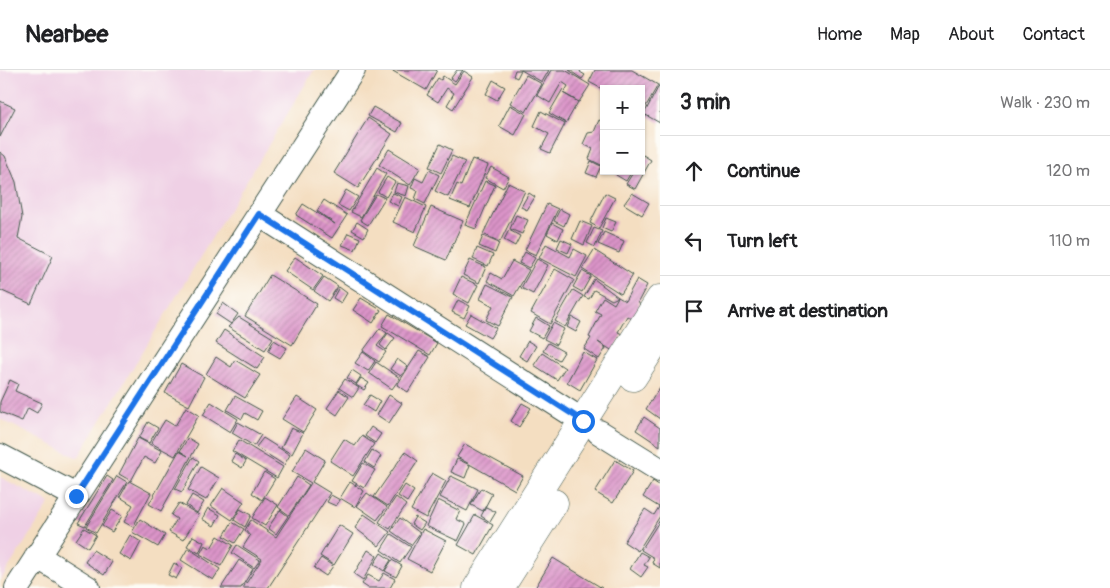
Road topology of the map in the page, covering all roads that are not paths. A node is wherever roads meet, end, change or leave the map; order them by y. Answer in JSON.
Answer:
{"nodes":[{"id":1,"x":353,"y":70,"type":"edge"},
{"id":2,"x":259,"y":214,"type":"junction"},
{"id":3,"x":660,"y":299,"type":"edge"},
{"id":4,"x":660,"y":335,"type":"edge"},
{"id":5,"x":591,"y":427,"type":"junction"},
{"id":6,"x":0,"y":456,"type":"edge"},
{"id":7,"x":660,"y":470,"type":"edge"},
{"id":8,"x":76,"y":496,"type":"junction"},
{"id":9,"x":37,"y":556,"type":"junction"},
{"id":10,"x":17,"y":588,"type":"edge"},
{"id":11,"x":88,"y":588,"type":"edge"},
{"id":12,"x":477,"y":588,"type":"edge"},
{"id":13,"x":500,"y":588,"type":"edge"}],
"edges":[{"from":1,"to":2,"type":"street"},
{"from":2,"to":5,"type":"street"},
{"from":2,"to":8,"type":"street"},
{"from":3,"to":5,"type":"street"},
{"from":4,"to":5,"type":"street"},
{"from":5,"to":7,"type":"street"},
{"from":5,"to":12,"type":"street"},
{"from":5,"to":13,"type":"street"},
{"from":6,"to":8,"type":"street"},
{"from":8,"to":9,"type":"street"},
{"from":9,"to":10,"type":"street"},
{"from":9,"to":11,"type":"street"}]}
